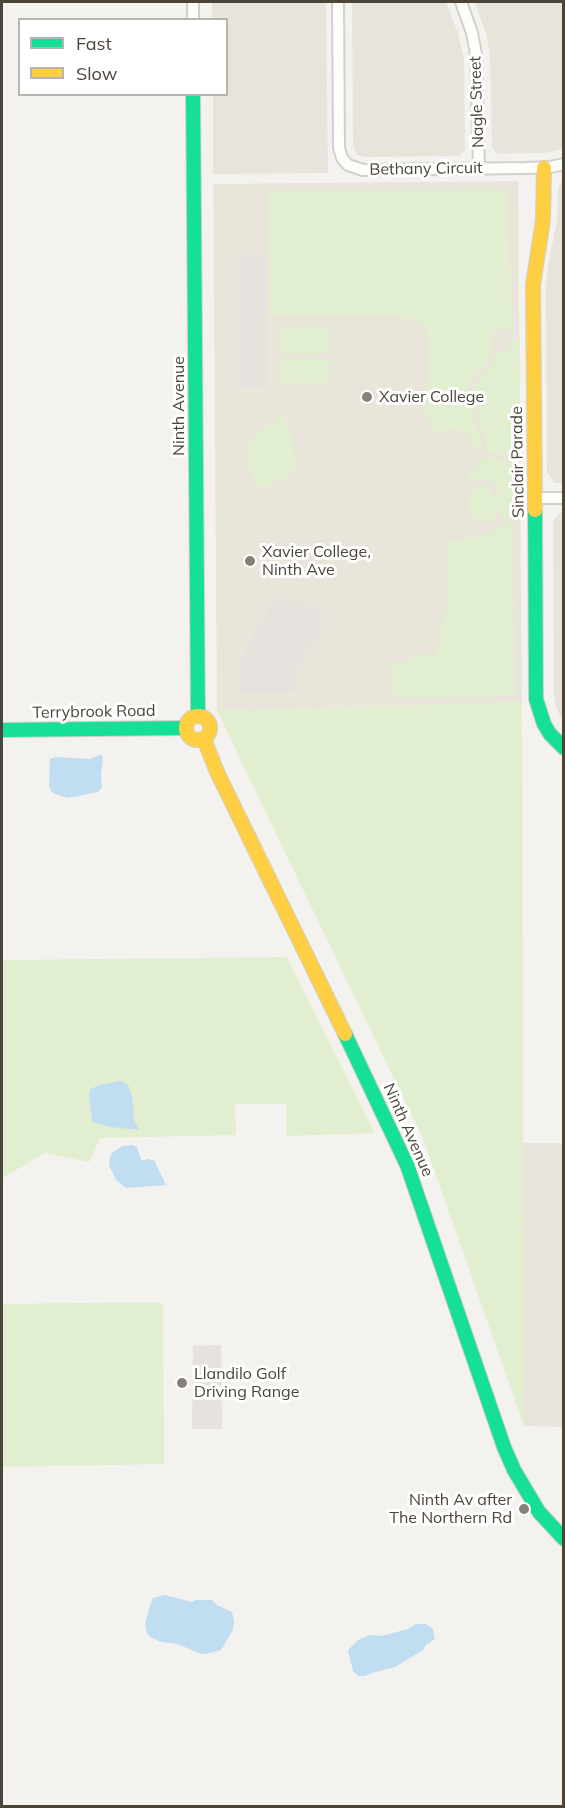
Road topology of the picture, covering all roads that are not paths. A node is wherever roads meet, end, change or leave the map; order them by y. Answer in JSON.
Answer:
{"nodes":[{"id":1,"x":193,"y":2,"type":"edge"},
{"id":2,"x":338,"y":2,"type":"edge"},
{"id":3,"x":461,"y":2,"type":"edge"},
{"id":4,"x":193,"y":18,"type":"edge"},
{"id":5,"x":193,"y":96,"type":"edge"},
{"id":6,"x":564,"y":164,"type":"edge"},
{"id":7,"x":479,"y":168,"type":"junction"},
{"id":8,"x":544,"y":168,"type":"junction"},
{"id":9,"x":535,"y":498,"type":"junction"},
{"id":10,"x":564,"y":498,"type":"edge"},
{"id":11,"x":198,"y":716,"type":"junction"},
{"id":12,"x":186,"y":728,"type":"junction"},
{"id":13,"x":2,"y":730,"type":"edge"},
{"id":14,"x":204,"y":739,"type":"junction"},
{"id":15,"x":564,"y":748,"type":"edge"},
{"id":16,"x":564,"y":1539,"type":"edge"}],
"edges":[{"from":1,"to":4,"type":"street"},
{"from":2,"to":7,"type":"street","name":"Bethany Circuit"},
{"from":3,"to":7,"type":"street","name":"Nagle Street"},
{"from":5,"to":11,"type":"street","name":"Ninth Avenue"},
{"from":6,"to":8,"type":"street","name":"Bethany Circuit"},
{"from":7,"to":8,"type":"street","name":"Bethany Circuit"},
{"from":8,"to":9,"type":"street","name":"Sinclair Parade"},
{"from":9,"to":10,"type":"street"},
{"from":9,"to":15,"type":"street","name":"Sinclair Parade"},
{"from":11,"to":12,"type":"street"},
{"from":11,"to":14,"type":"street"},
{"from":12,"to":13,"type":"street","name":"Terrybrook Road"},
{"from":12,"to":14,"type":"street"},
{"from":14,"to":16,"type":"street","name":"Ninth Avenue"}]}
